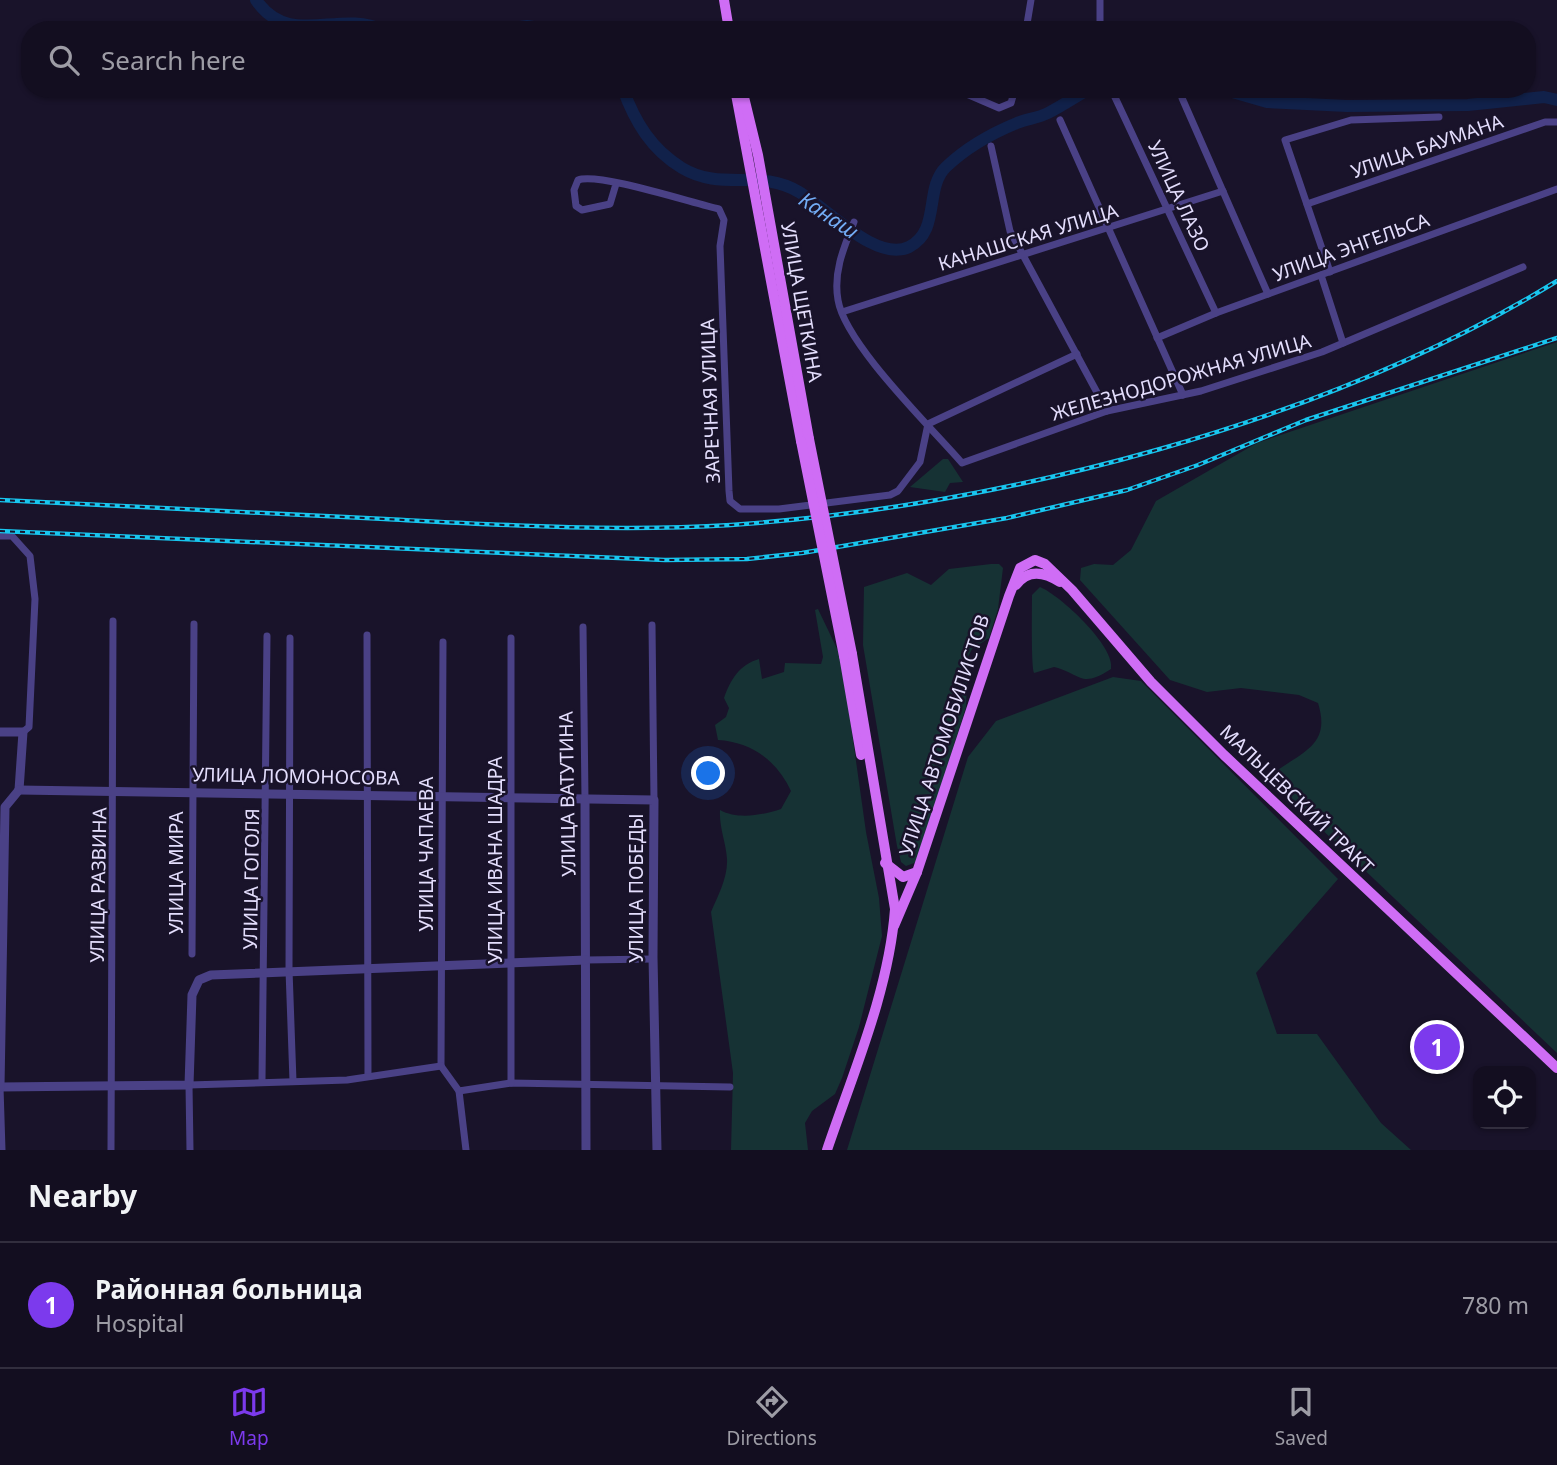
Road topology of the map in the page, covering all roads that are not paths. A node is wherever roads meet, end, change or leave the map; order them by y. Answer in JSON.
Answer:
{"nodes":[{"id":1,"x":724,"y":0,"type":"edge"},
{"id":2,"x":1031,"y":0,"type":"edge"},
{"id":3,"x":1100,"y":0,"type":"edge"},
{"id":4,"x":728,"y":21,"type":"edge"},
{"id":5,"x":1028,"y":21,"type":"edge"},
{"id":6,"x":1100,"y":21,"type":"edge"},
{"id":7,"x":737,"y":98,"type":"edge"},
{"id":8,"x":743,"y":98,"type":"edge"},
{"id":9,"x":972,"y":98,"type":"edge"},
{"id":10,"x":1012,"y":98,"type":"edge"},
{"id":11,"x":1115,"y":98,"type":"edge"},
{"id":12,"x":1182,"y":98,"type":"dead end"},
{"id":13,"x":1439,"y":117,"type":"dead end"},
{"id":14,"x":1060,"y":120,"type":"dead end"},
{"id":15,"x":1557,"y":122,"type":"edge"},
{"id":16,"x":991,"y":146,"type":"dead end"},
{"id":17,"x":752,"y":155,"type":"junction"},
{"id":18,"x":616,"y":184,"type":"junction"},
{"id":19,"x":1557,"y":189,"type":"edge"},
{"id":20,"x":1223,"y":191,"type":"junction"},
{"id":21,"x":1307,"y":204,"type":"junction"},
{"id":22,"x":1168,"y":210,"type":"junction"},
{"id":23,"x":854,"y":222,"type":"dead end"},
{"id":24,"x":1108,"y":228,"type":"junction"},
{"id":25,"x":1021,"y":254,"type":"junction"},
{"id":26,"x":1523,"y":267,"type":"dead end"},
{"id":27,"x":1331,"y":272,"type":"junction"},
{"id":28,"x":1321,"y":275,"type":"junction"},
{"id":29,"x":1268,"y":295,"type":"junction"},
{"id":30,"x":842,"y":312,"type":"junction"},
{"id":31,"x":1216,"y":313,"type":"junction"},
{"id":32,"x":1157,"y":338,"type":"junction"},
{"id":33,"x":1343,"y":343,"type":"junction"},
{"id":34,"x":1077,"y":355,"type":"junction"},
{"id":35,"x":1183,"y":395,"type":"junction"},
{"id":36,"x":1107,"y":411,"type":"junction"},
{"id":37,"x":928,"y":424,"type":"junction"},
{"id":38,"x":0,"y":536,"type":"edge"},
{"id":39,"x":1009,"y":596,"type":"joint"},
{"id":40,"x":113,"y":621,"type":"dead end"},
{"id":41,"x":194,"y":624,"type":"dead end"},
{"id":42,"x":652,"y":625,"type":"dead end"},
{"id":43,"x":583,"y":627,"type":"dead end"},
{"id":44,"x":367,"y":635,"type":"dead end"},
{"id":45,"x":267,"y":636,"type":"dead end"},
{"id":46,"x":290,"y":638,"type":"dead end"},
{"id":47,"x":511,"y":638,"type":"dead end"},
{"id":48,"x":443,"y":642,"type":"dead end"},
{"id":49,"x":848,"y":655,"type":"junction"},
{"id":50,"x":0,"y":732,"type":"edge"},
{"id":51,"x":23,"y":732,"type":"junction"},
{"id":52,"x":19,"y":790,"type":"junction"},
{"id":53,"x":115,"y":791,"type":"junction"},
{"id":54,"x":192,"y":792,"type":"junction"},
{"id":55,"x":268,"y":793,"type":"junction"},
{"id":56,"x":291,"y":793,"type":"junction"},
{"id":57,"x":367,"y":794,"type":"junction"},
{"id":58,"x":442,"y":795,"type":"junction"},
{"id":59,"x":511,"y":796,"type":"junction"},
{"id":60,"x":585,"y":799,"type":"junction"},
{"id":61,"x":654,"y":800,"type":"junction"},
{"id":62,"x":885,"y":863,"type":"junction"},
{"id":63,"x":917,"y":872,"type":"junction"},
{"id":64,"x":894,"y":926,"type":"junction"},
{"id":65,"x":191,"y":954,"type":"dead end"},
{"id":66,"x":653,"y":959,"type":"junction"},
{"id":67,"x":586,"y":960,"type":"junction"},
{"id":68,"x":511,"y":962,"type":"junction"},
{"id":69,"x":442,"y":965,"type":"junction"},
{"id":70,"x":366,"y":968,"type":"junction"},
{"id":71,"x":289,"y":970,"type":"junction"},
{"id":72,"x":265,"y":971,"type":"junction"},
{"id":73,"x":441,"y":1066,"type":"junction"},
{"id":74,"x":1557,"y":1068,"type":"edge"},
{"id":75,"x":369,"y":1075,"type":"junction"},
{"id":76,"x":262,"y":1080,"type":"junction"},
{"id":77,"x":293,"y":1081,"type":"junction"},
{"id":78,"x":511,"y":1083,"type":"junction"},
{"id":79,"x":586,"y":1084,"type":"junction"},
{"id":80,"x":189,"y":1085,"type":"junction"},
{"id":81,"x":656,"y":1086,"type":"junction"},
{"id":82,"x":0,"y":1087,"type":"edge"},
{"id":83,"x":111,"y":1087,"type":"junction"},
{"id":84,"x":730,"y":1087,"type":"dead end"},
{"id":85,"x":459,"y":1091,"type":"junction"},
{"id":86,"x":2,"y":1150,"type":"edge"},
{"id":87,"x":111,"y":1150,"type":"edge"},
{"id":88,"x":190,"y":1150,"type":"edge"},
{"id":89,"x":466,"y":1150,"type":"edge"},
{"id":90,"x":586,"y":1150,"type":"edge"},
{"id":91,"x":657,"y":1150,"type":"edge"},
{"id":92,"x":827,"y":1150,"type":"edge"}],
"edges":[{"from":1,"to":4,"type":"main road"},
{"from":2,"to":5,"type":"street"},
{"from":3,"to":6,"type":"street"},
{"from":7,"to":17,"type":"main road"},
{"from":8,"to":17,"type":"main road","name":"УЛИЦА ЩЕТКИНА"},
{"from":9,"to":10,"type":"street"},
{"from":11,"to":22,"type":"street","name":"УЛИЦА ЛАЗО"},
{"from":12,"to":20,"type":"street"},
{"from":13,"to":21,"type":"street"},
{"from":14,"to":24,"type":"street"},
{"from":15,"to":21,"type":"street","name":"УЛИЦА БАУМАНА"},
{"from":16,"to":25,"type":"street"},
{"from":17,"to":49,"type":"main road","name":"УЛИЦА ЩЕТКИНА","bridge":true},
{"from":18,"to":18,"type":"street"},
{"from":18,"to":37,"type":"street","name":"ЗАРЕЧНАЯ УЛИЦА"},
{"from":19,"to":27,"type":"street","name":"УЛИЦА ЭНГЕЛЬСА"},
{"from":20,"to":22,"type":"street","name":"КАНАШСКАЯ УЛИЦА"},
{"from":20,"to":29,"type":"street"},
{"from":21,"to":27,"type":"street"},
{"from":22,"to":24,"type":"street","name":"КАНАШСКАЯ УЛИЦА"},
{"from":22,"to":31,"type":"street","name":"УЛИЦА ЛАЗО"},
{"from":23,"to":30,"type":"street"},
{"from":24,"to":25,"type":"street","name":"КАНАШСКАЯ УЛИЦА"},
{"from":24,"to":32,"type":"street"},
{"from":25,"to":30,"type":"street","name":"КАНАШСКАЯ УЛИЦА"},
{"from":25,"to":34,"type":"street"},
{"from":26,"to":33,"type":"street","name":"ЖЕЛЕЗНОДОРОЖНАЯ УЛИЦА"},
{"from":27,"to":28,"type":"street","name":"УЛИЦА ЭНГЕЛЬСА"},
{"from":28,"to":29,"type":"street","name":"УЛИЦА ЭНГЕЛЬСА"},
{"from":28,"to":33,"type":"street"},
{"from":29,"to":31,"type":"street","name":"УЛИЦА ЭНГЕЛЬСА"},
{"from":30,"to":37,"type":"street"},
{"from":31,"to":32,"type":"street","name":"УЛИЦА ЭНГЕЛЬСА"},
{"from":32,"to":35,"type":"street"},
{"from":33,"to":35,"type":"street","name":"ЖЕЛЕЗНОДОРОЖНАЯ УЛИЦА"},
{"from":34,"to":36,"type":"street"},
{"from":34,"to":37,"type":"street"},
{"from":35,"to":36,"type":"street","name":"ЖЕЛЕЗНОДОРОЖНАЯ УЛИЦА"},
{"from":36,"to":37,"type":"street","name":"ЖЕЛЕЗНОДОРОЖНАЯ УЛИЦА"},
{"from":38,"to":51,"type":"street"},
{"from":39,"to":63,"type":"main road","name":"УЛИЦА АВТОМОБИЛИСТОВ"},
{"from":39,"to":74,"type":"main road","name":"МАЛЬЦЕВСКИЙ ТРАКТ"},
{"from":40,"to":53,"type":"street","name":"УЛИЦА РАЗВИНА"},
{"from":41,"to":54,"type":"street","name":"УЛИЦА МИРА"},
{"from":42,"to":61,"type":"street","name":"УЛИЦА ПОБЕДЫ"},
{"from":43,"to":60,"type":"street","name":"УЛИЦА ВАТУТИНА"},
{"from":44,"to":57,"type":"street"},
{"from":45,"to":55,"type":"street","name":"УЛИЦА ГОГОЛЯ"},
{"from":46,"to":56,"type":"street","name":"УЛИЦА ГОГОЛЯ"},
{"from":47,"to":59,"type":"street","name":"УЛИЦА ИВАНА ШАДРА"},
{"from":48,"to":58,"type":"street","name":"УЛИЦА ЧАПАЕВА"},
{"from":49,"to":62,"type":"main road"},
{"from":49,"to":64,"type":"main road"},
{"from":50,"to":51,"type":"street"},
{"from":51,"to":52,"type":"street"},
{"from":52,"to":53,"type":"street","name":"УЛИЦА ЛОМОНОСОВА"},
{"from":52,"to":82,"type":"street"},
{"from":53,"to":54,"type":"street","name":"УЛИЦА ЛОМОНОСОВА"},
{"from":53,"to":83,"type":"street","name":"УЛИЦА РАЗВИНА"},
{"from":54,"to":55,"type":"street","name":"УЛИЦА ЛОМОНОСОВА"},
{"from":54,"to":65,"type":"street","name":"УЛИЦА МИРА"},
{"from":55,"to":56,"type":"street","name":"УЛИЦА ЛОМОНОСОВА"},
{"from":55,"to":72,"type":"street","name":"УЛИЦА ГОГОЛЯ"},
{"from":56,"to":57,"type":"street","name":"УЛИЦА ЛОМОНОСОВА"},
{"from":56,"to":71,"type":"street","name":"УЛИЦА ГОГОЛЯ"},
{"from":57,"to":58,"type":"street","name":"УЛИЦА ЛОМОНОСОВА"},
{"from":57,"to":70,"type":"street"},
{"from":58,"to":59,"type":"street","name":"УЛИЦА ЛОМОНОСОВА"},
{"from":58,"to":69,"type":"street","name":"УЛИЦА ЧАПАЕВА"},
{"from":59,"to":60,"type":"street","name":"УЛИЦА ЛОМОНОСОВА"},
{"from":59,"to":68,"type":"street","name":"УЛИЦА ИВАНА ШАДРА"},
{"from":60,"to":61,"type":"street","name":"УЛИЦА ЛОМОНОСОВА"},
{"from":60,"to":67,"type":"street","name":"УЛИЦА ВАТУТИНА"},
{"from":61,"to":66,"type":"street","name":"УЛИЦА ПОБЕДЫ"},
{"from":62,"to":63,"type":"main road","name":"УЛИЦА АВТОМОБИЛИСТОВ"},
{"from":62,"to":64,"type":"main road","name":"УЛИЦА АВТОМОБИЛИСТОВ"},
{"from":63,"to":64,"type":"main road"},
{"from":64,"to":92,"type":"main road","name":"УЛИЦА АВТОМОБИЛИСТОВ"},
{"from":66,"to":67,"type":"street"},
{"from":66,"to":81,"type":"street","name":"УЛИЦА ПОБЕДЫ"},
{"from":67,"to":68,"type":"street"},
{"from":67,"to":79,"type":"street","name":"УЛИЦА ВАТУТИНА"},
{"from":68,"to":69,"type":"street"},
{"from":68,"to":78,"type":"street","name":"УЛИЦА ИВАНА ШАДРА"},
{"from":69,"to":70,"type":"street"},
{"from":69,"to":73,"type":"street","name":"УЛИЦА ЧАПАЕВА"},
{"from":70,"to":71,"type":"street"},
{"from":70,"to":75,"type":"street"},
{"from":71,"to":72,"type":"street"},
{"from":71,"to":77,"type":"street","name":"УЛИЦА ГОГОЛЯ"},
{"from":72,"to":76,"type":"street","name":"УЛИЦА ГОГОЛЯ"},
{"from":72,"to":80,"type":"street"},
{"from":73,"to":75,"type":"street"},
{"from":73,"to":85,"type":"street"},
{"from":75,"to":77,"type":"street"},
{"from":76,"to":77,"type":"street"},
{"from":76,"to":80,"type":"street"},
{"from":78,"to":79,"type":"street"},
{"from":78,"to":85,"type":"street"},
{"from":79,"to":81,"type":"street"},
{"from":79,"to":90,"type":"street","name":"УЛИЦА ВАТУТИНА"},
{"from":80,"to":83,"type":"street"},
{"from":80,"to":88,"type":"street"},
{"from":81,"to":84,"type":"street"},
{"from":81,"to":91,"type":"street","name":"УЛИЦА ПОБЕДЫ"},
{"from":82,"to":83,"type":"street"},
{"from":82,"to":86,"type":"street"},
{"from":83,"to":87,"type":"street","name":"УЛИЦА РАЗВИНА"},
{"from":85,"to":89,"type":"street"}]}
